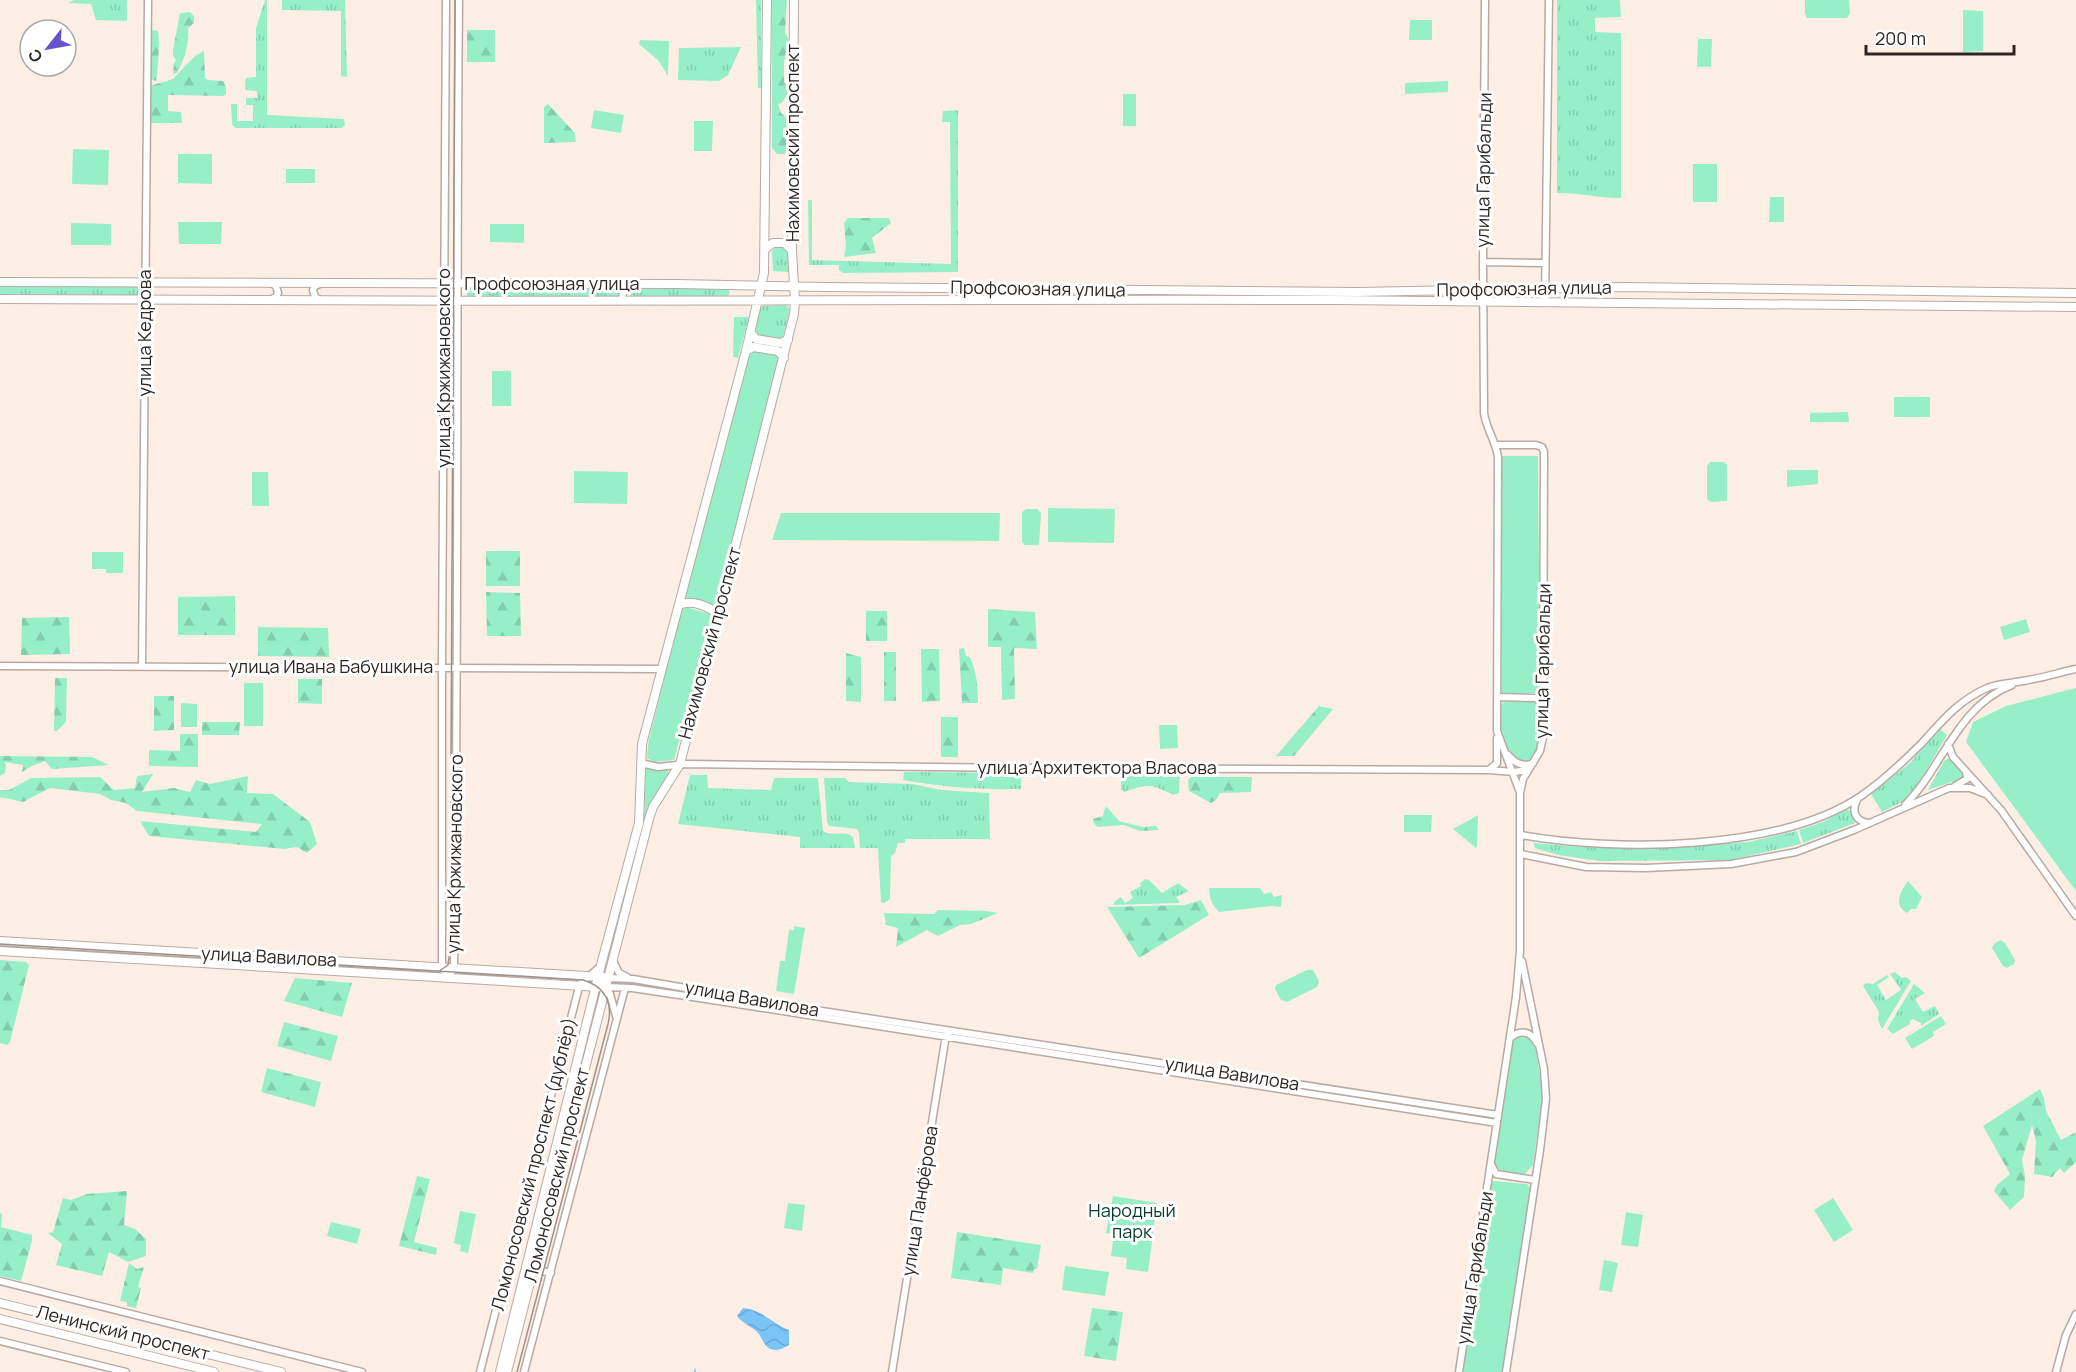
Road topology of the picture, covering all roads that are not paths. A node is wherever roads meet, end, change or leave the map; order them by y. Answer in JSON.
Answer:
{"nodes":[{"id":1,"x":148,"y":0,"type":"edge"},
{"id":2,"x":446,"y":0,"type":"edge"},
{"id":3,"x":459,"y":0,"type":"edge"},
{"id":4,"x":768,"y":0,"type":"edge"},
{"id":5,"x":794,"y":0,"type":"edge"},
{"id":6,"x":1485,"y":0,"type":"edge"},
{"id":7,"x":1549,"y":0,"type":"edge"},
{"id":8,"x":765,"y":249,"type":"junction"},
{"id":9,"x":792,"y":250,"type":"junction"},
{"id":10,"x":1483,"y":262,"type":"junction"},
{"id":11,"x":1544,"y":263,"type":"junction"},
{"id":12,"x":0,"y":282,"type":"edge"},
{"id":13,"x":270,"y":282,"type":"junction"},
{"id":14,"x":145,"y":283,"type":"junction"},
{"id":15,"x":322,"y":283,"type":"junction"},
{"id":16,"x":444,"y":283,"type":"junction"},
{"id":17,"x":457,"y":283,"type":"junction"},
{"id":18,"x":614,"y":284,"type":"junction"},
{"id":19,"x":762,"y":286,"type":"junction"},
{"id":20,"x":794,"y":287,"type":"junction"},
{"id":21,"x":1545,"y":288,"type":"junction"},
{"id":22,"x":1483,"y":291,"type":"junction"},
{"id":23,"x":2076,"y":294,"type":"edge"},
{"id":24,"x":0,"y":299,"type":"edge"},
{"id":25,"x":145,"y":300,"type":"junction"},
{"id":26,"x":269,"y":300,"type":"junction"},
{"id":27,"x":322,"y":301,"type":"junction"},
{"id":28,"x":444,"y":301,"type":"junction"},
{"id":29,"x":457,"y":301,"type":"junction"},
{"id":30,"x":759,"y":301,"type":"junction"},
{"id":31,"x":795,"y":301,"type":"junction"},
{"id":32,"x":614,"y":302,"type":"junction"},
{"id":33,"x":1483,"y":302,"type":"junction"},
{"id":34,"x":1545,"y":302,"type":"junction"},
{"id":35,"x":2076,"y":307,"type":"edge"},
{"id":36,"x":750,"y":332,"type":"junction"},
{"id":37,"x":788,"y":340,"type":"junction"},
{"id":38,"x":746,"y":351,"type":"junction"},
{"id":39,"x":784,"y":358,"type":"junction"},
{"id":40,"x":1496,"y":445,"type":"junction"},
{"id":41,"x":679,"y":605,"type":"junction"},
{"id":42,"x":718,"y":615,"type":"junction"},
{"id":43,"x":0,"y":666,"type":"edge"},
{"id":44,"x":142,"y":666,"type":"junction"},
{"id":45,"x":442,"y":668,"type":"junction"},
{"id":46,"x":456,"y":668,"type":"junction"},
{"id":47,"x":662,"y":669,"type":"junction"},
{"id":48,"x":2076,"y":669,"type":"edge"},
{"id":49,"x":2021,"y":681,"type":"junction"},
{"id":50,"x":1497,"y":698,"type":"junction"},
{"id":51,"x":1543,"y":705,"type":"junction"},
{"id":52,"x":1946,"y":716,"type":"junction"},
{"id":53,"x":1958,"y":728,"type":"junction"},
{"id":54,"x":1497,"y":731,"type":"junction"},
{"id":55,"x":1948,"y":744,"type":"junction"},
{"id":56,"x":1505,"y":753,"type":"junction"},
{"id":57,"x":1533,"y":762,"type":"junction"},
{"id":58,"x":641,"y":763,"type":"junction"},
{"id":59,"x":680,"y":764,"type":"junction"},
{"id":60,"x":1965,"y":769,"type":"junction"},
{"id":61,"x":1489,"y":770,"type":"junction"},
{"id":62,"x":1528,"y":770,"type":"junction"},
{"id":63,"x":1514,"y":772,"type":"junction"},
{"id":64,"x":1949,"y":788,"type":"junction"},
{"id":65,"x":1520,"y":793,"type":"junction"},
{"id":66,"x":1862,"y":795,"type":"junction"},
{"id":67,"x":1988,"y":795,"type":"junction"},
{"id":68,"x":1902,"y":807,"type":"junction"},
{"id":69,"x":1869,"y":823,"type":"junction"},
{"id":70,"x":1521,"y":835,"type":"junction"},
{"id":71,"x":1521,"y":854,"type":"junction"},
{"id":72,"x":2076,"y":916,"type":"edge"},
{"id":73,"x":0,"y":941,"type":"edge"},
{"id":74,"x":0,"y":951,"type":"edge"},
{"id":75,"x":1520,"y":951,"type":"junction"},
{"id":76,"x":613,"y":959,"type":"junction"},
{"id":77,"x":601,"y":965,"type":"junction"},
{"id":78,"x":442,"y":968,"type":"junction"},
{"id":79,"x":454,"y":968,"type":"junction"},
{"id":80,"x":588,"y":977,"type":"junction"},
{"id":81,"x":598,"y":977,"type":"junction"},
{"id":82,"x":448,"y":978,"type":"junction"},
{"id":83,"x":633,"y":979,"type":"junction"},
{"id":84,"x":654,"y":982,"type":"junction"},
{"id":85,"x":604,"y":985,"type":"junction"},
{"id":86,"x":579,"y":987,"type":"junction"},
{"id":87,"x":625,"y":988,"type":"junction"},
{"id":88,"x":654,"y":991,"type":"junction"},
{"id":89,"x":617,"y":1017,"type":"junction"},
{"id":90,"x":947,"y":1034,"type":"junction"},
{"id":91,"x":1511,"y":1036,"type":"junction"},
{"id":92,"x":1539,"y":1047,"type":"junction"},
{"id":93,"x":1498,"y":1119,"type":"junction"},
{"id":94,"x":1491,"y":1164,"type":"junction"},
{"id":95,"x":1535,"y":1180,"type":"junction"},
{"id":96,"x":533,"y":1269,"type":"junction"},
{"id":97,"x":551,"y":1273,"type":"junction"},
{"id":98,"x":0,"y":1281,"type":"edge"},
{"id":99,"x":0,"y":1303,"type":"edge"},
{"id":100,"x":2076,"y":1314,"type":"edge"},
{"id":101,"x":0,"y":1319,"type":"edge"},
{"id":102,"x":0,"y":1341,"type":"edge"},
{"id":103,"x":201,"y":1370,"type":"edge"},
{"id":104,"x":126,"y":1372,"type":"edge"},
{"id":105,"x":214,"y":1372,"type":"edge"},
{"id":106,"x":281,"y":1372,"type":"edge"},
{"id":107,"x":362,"y":1372,"type":"edge"},
{"id":108,"x":480,"y":1372,"type":"edge"},
{"id":109,"x":500,"y":1372,"type":"edge"},
{"id":110,"x":507,"y":1372,"type":"edge"},
{"id":111,"x":524,"y":1372,"type":"edge"},
{"id":112,"x":892,"y":1372,"type":"edge"},
{"id":113,"x":1459,"y":1372,"type":"edge"},
{"id":114,"x":1506,"y":1372,"type":"edge"},
{"id":115,"x":2056,"y":1372,"type":"edge"}],
"edges":[{"from":1,"to":14,"type":"street","name":"улица Кедрова"},
{"from":2,"to":16,"type":"street","name":"улица Кржижановского"},
{"from":3,"to":17,"type":"street","name":"улица Кржижановского"},
{"from":4,"to":8,"type":"main road","name":"Нахимовский проспект"},
{"from":5,"to":9,"type":"main road","name":"Нахимовский проспект"},
{"from":6,"to":10,"type":"street","name":"улица Гарибальди"},
{"from":7,"to":11,"type":"street"},
{"from":8,"to":9,"type":"main road"},
{"from":8,"to":19,"type":"main road","name":"Нахимовский проспект"},
{"from":9,"to":20,"type":"main road","name":"Нахимовский проспект"},
{"from":10,"to":11,"type":"street"},
{"from":10,"to":22,"type":"street","name":"улица Гарибальди"},
{"from":11,"to":21,"type":"street"},
{"from":12,"to":14,"type":"main road","name":"Профсоюзная улица"},
{"from":13,"to":14,"type":"main road","name":"Профсоюзная улица"},
{"from":13,"to":15,"type":"main road","name":"Профсоюзная улица"},
{"from":13,"to":26,"type":"street"},
{"from":14,"to":25,"type":"street","name":"улица Кедрова"},
{"from":15,"to":16,"type":"main road","name":"Профсоюзная улица"},
{"from":15,"to":27,"type":"street"},
{"from":16,"to":17,"type":"main road","name":"Профсоюзная улица"},
{"from":16,"to":28,"type":"street","name":"улица Кржижановского"},
{"from":17,"to":18,"type":"main road","name":"Профсоюзная улица"},
{"from":17,"to":29,"type":"street","name":"улица Кржижановского"},
{"from":18,"to":19,"type":"main road","name":"Профсоюзная улица"},
{"from":18,"to":32,"type":"street"},
{"from":19,"to":20,"type":"main road","name":"Профсоюзная улица"},
{"from":19,"to":30,"type":"main road","name":"Нахимовский проспект"},
{"from":20,"to":22,"type":"main road","name":"Профсоюзная улица"},
{"from":20,"to":31,"type":"main road","name":"Нахимовский проспект"},
{"from":21,"to":22,"type":"main road","name":"Профсоюзная улица"},
{"from":21,"to":23,"type":"main road","name":"Профсоюзная улица"},
{"from":21,"to":34,"type":"street"},
{"from":22,"to":33,"type":"street","name":"улица Гарибальди"},
{"from":24,"to":25,"type":"main road","name":"Профсоюзная улица"},
{"from":25,"to":26,"type":"main road","name":"Профсоюзная улица"},
{"from":25,"to":44,"type":"street","name":"улица Кедрова"},
{"from":26,"to":27,"type":"main road","name":"Профсоюзная улица"},
{"from":27,"to":28,"type":"main road","name":"Профсоюзная улица"},
{"from":28,"to":29,"type":"main road","name":"Профсоюзная улица"},
{"from":28,"to":45,"type":"street","name":"улица Кржижановского"},
{"from":29,"to":32,"type":"main road","name":"Профсоюзная улица"},
{"from":29,"to":46,"type":"street","name":"улица Кржижановского"},
{"from":30,"to":31,"type":"main road","name":"Профсоюзная улица"},
{"from":30,"to":32,"type":"main road","name":"Профсоюзная улица"},
{"from":30,"to":36,"type":"main road"},
{"from":31,"to":33,"type":"main road","name":"Профсоюзная улица"},
{"from":31,"to":37,"type":"main road","name":"Нахимовский проспект"},
{"from":33,"to":34,"type":"main road","name":"Профсоюзная улица"},
{"from":33,"to":40,"type":"street","name":"улица Гарибальди"},
{"from":34,"to":35,"type":"main road","name":"Профсоюзная улица"},
{"from":36,"to":37,"type":"main road"},
{"from":36,"to":38,"type":"main road"},
{"from":37,"to":39,"type":"main road","name":"Нахимовский проспект"},
{"from":38,"to":39,"type":"main road"},
{"from":38,"to":41,"type":"main road"},
{"from":39,"to":42,"type":"main road","name":"Нахимовский проспект"},
{"from":40,"to":50,"type":"street","name":"улица Гарибальди"},
{"from":40,"to":51,"type":"street","name":"улица Гарибальди"},
{"from":41,"to":42,"type":"main road"},
{"from":41,"to":47,"type":"main road"},
{"from":42,"to":59,"type":"main road","name":"Нахимовский проспект"},
{"from":43,"to":44,"type":"street","name":"улица Ивана Бабушкина"},
{"from":44,"to":45,"type":"street","name":"улица Ивана Бабушкина"},
{"from":45,"to":46,"type":"street","name":"улица Ивана Бабушкина"},
{"from":45,"to":78,"type":"street","name":"улица Кржижановского"},
{"from":46,"to":47,"type":"street","name":"улица Ивана Бабушкина"},
{"from":46,"to":79,"type":"street","name":"улица Кржижановского"},
{"from":47,"to":58,"type":"main road"},
{"from":48,"to":49,"type":"street"},
{"from":49,"to":52,"type":"street"},
{"from":49,"to":53,"type":"street"},
{"from":50,"to":51,"type":"street"},
{"from":50,"to":54,"type":"street","name":"улица Гарибальди"},
{"from":51,"to":57,"type":"street","name":"улица Гарибальди"},
{"from":52,"to":53,"type":"street"},
{"from":52,"to":66,"type":"street"},
{"from":53,"to":55,"type":"street"},
{"from":54,"to":56,"type":"street","name":"улица Гарибальди"},
{"from":54,"to":61,"type":"street"},
{"from":55,"to":60,"type":"street"},
{"from":55,"to":68,"type":"street"},
{"from":56,"to":57,"type":"street"},
{"from":56,"to":63,"type":"street","name":"улица Гарибальди"},
{"from":57,"to":62,"type":"street","name":"улица Гарибальди"},
{"from":58,"to":59,"type":"street","name":"улица Архитектора Власова"},
{"from":58,"to":77,"type":"main road"},
{"from":59,"to":61,"type":"street","name":"улица Архитектора Власова"},
{"from":59,"to":76,"type":"main road","name":"Нахимовский проспект"},
{"from":60,"to":64,"type":"street"},
{"from":60,"to":67,"type":"street"},
{"from":61,"to":63,"type":"street","name":"улица Архитектора Власова"},
{"from":62,"to":63,"type":"street","name":"улица Архитектора Власова"},
{"from":62,"to":65,"type":"street","name":"улица Гарибальди"},
{"from":63,"to":65,"type":"street"},
{"from":64,"to":67,"type":"street"},
{"from":64,"to":68,"type":"street"},
{"from":65,"to":70,"type":"street","name":"улица Гарибальди"},
{"from":66,"to":69,"type":"street"},
{"from":66,"to":70,"type":"street"},
{"from":67,"to":72,"type":"street"},
{"from":68,"to":69,"type":"street"},
{"from":69,"to":71,"type":"street"},
{"from":70,"to":71,"type":"street","name":"улица Гарибальди"},
{"from":71,"to":75,"type":"street","name":"улица Гарибальди"},
{"from":73,"to":78,"type":"main road","name":"улица Вавилова"},
{"from":74,"to":82,"type":"main road","name":"улица Вавилова"},
{"from":75,"to":91,"type":"street","name":"улица Гарибальди"},
{"from":75,"to":92,"type":"street","name":"улица Гарибальди"},
{"from":76,"to":83,"type":"street"},
{"from":76,"to":85,"type":"main road","name":"Нахимовский проспект"},
{"from":77,"to":80,"type":"street","name":"Ломоносовский проспект (дублёр)"},
{"from":77,"to":81,"type":"main road"},
{"from":78,"to":79,"type":"main road","name":"улица Вавилова"},
{"from":78,"to":82,"type":"street","name":"улица Кржижановского"},
{"from":79,"to":80,"type":"main road","name":"улица Вавилова"},
{"from":79,"to":82,"type":"street","name":"улица Кржижановского"},
{"from":80,"to":81,"type":"main road","name":"улица Вавилова"},
{"from":80,"to":86,"type":"street","name":"Ломоносовский проспект (дублёр)"},
{"from":81,"to":85,"type":"main road","name":"улица Вавилова"},
{"from":82,"to":86,"type":"main road","name":"улица Вавилова"},
{"from":83,"to":84,"type":"street","name":"улица Вавилова"},
{"from":83,"to":85,"type":"street","name":"улица Вавилова"},
{"from":84,"to":88,"type":"street"},
{"from":84,"to":90,"type":"street","name":"улица Вавилова"},
{"from":85,"to":86,"type":"main road","name":"улица Вавилова"},
{"from":85,"to":87,"type":"street","name":"улица Вавилова"},
{"from":85,"to":89,"type":"street"},
{"from":85,"to":96,"type":"main road","name":"Ломоносовский проспект"},
{"from":85,"to":109,"type":"main road","name":"Ломоносовский проспект"},
{"from":86,"to":108,"type":"street","name":"Ломоносовский проспект (дублёр)"},
{"from":87,"to":88,"type":"street","name":"улица Вавилова"},
{"from":87,"to":89,"type":"street"},
{"from":88,"to":90,"type":"street","name":"улица Вавилова"},
{"from":89,"to":97,"type":"street"},
{"from":90,"to":93,"type":"street","name":"улица Вавилова"},
{"from":90,"to":112,"type":"street","name":"улица Панфёрова"},
{"from":91,"to":92,"type":"street"},
{"from":91,"to":93,"type":"street","name":"улица Гарибальди"},
{"from":92,"to":95,"type":"street","name":"улица Гарибальди"},
{"from":93,"to":94,"type":"street","name":"улица Гарибальди"},
{"from":94,"to":95,"type":"street","name":"улица Гарибальди"},
{"from":94,"to":113,"type":"street","name":"улица Гарибальди"},
{"from":95,"to":114,"type":"street","name":"улица Гарибальди"},
{"from":96,"to":97,"type":"street"},
{"from":96,"to":110,"type":"main road","name":"Ломоносовский проспект"},
{"from":97,"to":111,"type":"street"},
{"from":98,"to":107,"type":"street"},
{"from":99,"to":106,"type":"main road","name":"Ленинский проспект"},
{"from":100,"to":115,"type":"street"},
{"from":101,"to":103,"type":"main road","name":"Ленинский проспект"},
{"from":102,"to":104,"type":"street"},
{"from":103,"to":105,"type":"main road","name":"Ленинский проспект"}]}
